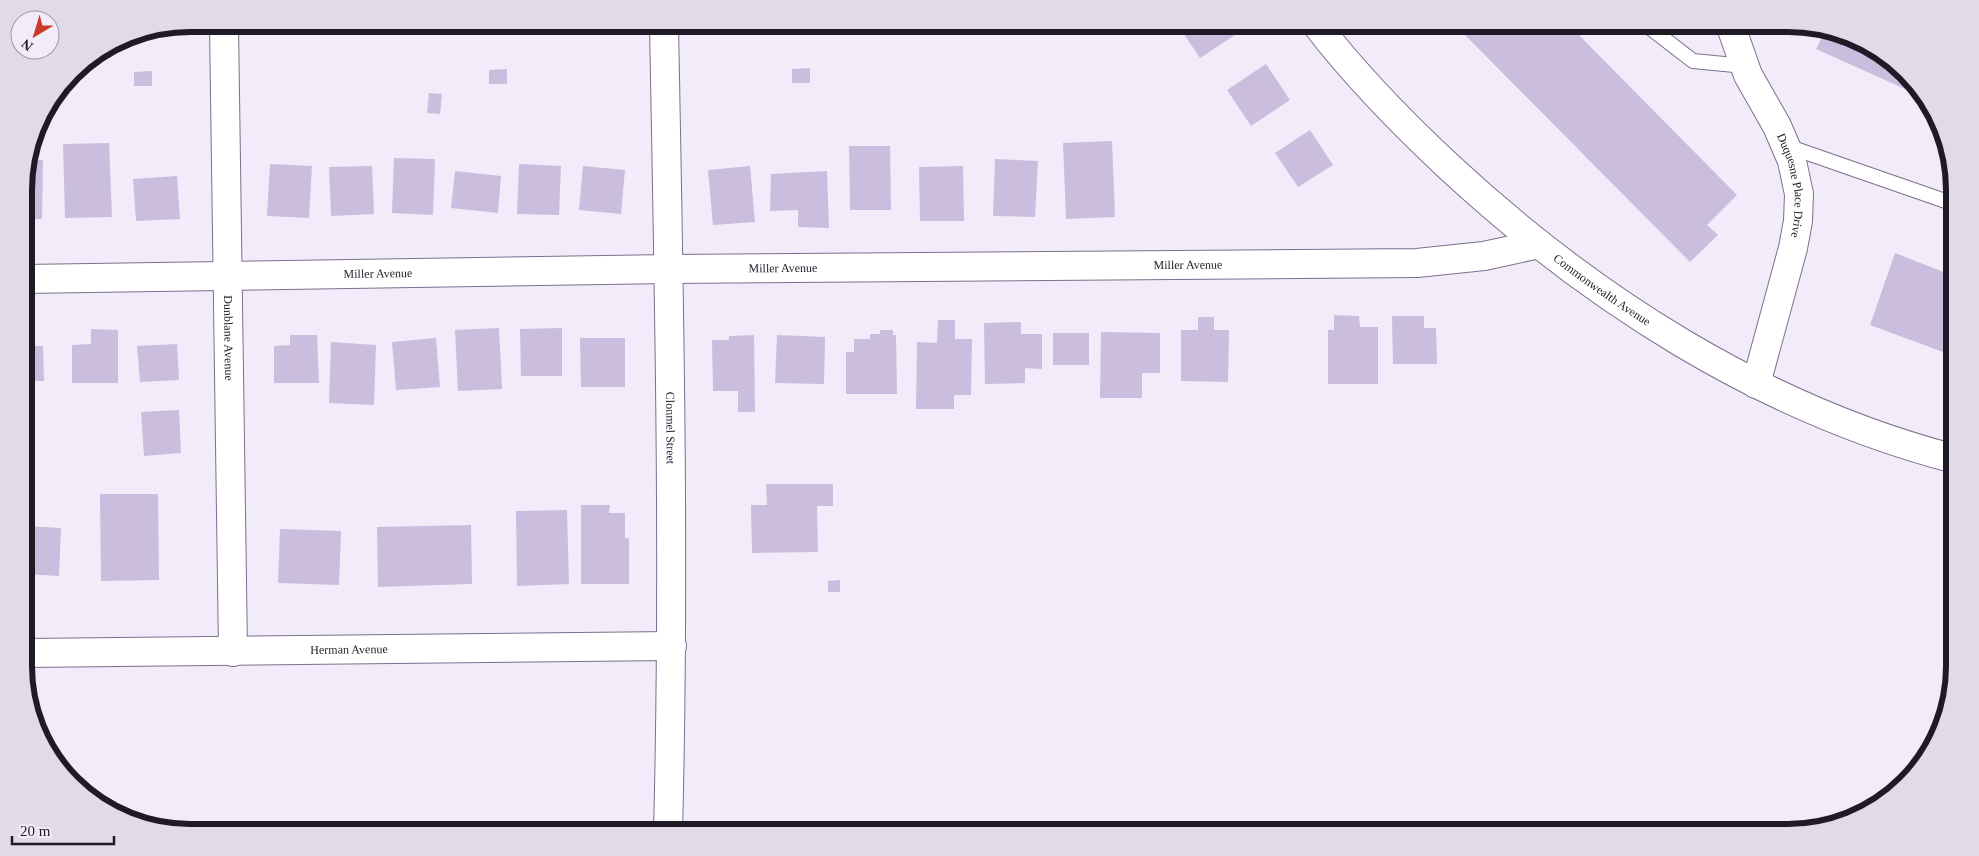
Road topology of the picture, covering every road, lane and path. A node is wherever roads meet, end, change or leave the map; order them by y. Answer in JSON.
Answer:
{"nodes":[{"id":1,"x":224,"y":33,"type":"edge"},
{"id":2,"x":664,"y":33,"type":"edge"},
{"id":3,"x":1323,"y":33,"type":"edge"},
{"id":4,"x":1657,"y":33,"type":"edge"},
{"id":5,"x":1733,"y":33,"type":"edge"},
{"id":6,"x":1745,"y":66,"type":"junction"},
{"id":7,"x":1786,"y":146,"type":"junction"},
{"id":8,"x":1946,"y":201,"type":"edge"},
{"id":9,"x":1539,"y":244,"type":"junction"},
{"id":10,"x":669,"y":269,"type":"junction"},
{"id":11,"x":227,"y":276,"type":"junction"},
{"id":12,"x":33,"y":279,"type":"edge"},
{"id":13,"x":1756,"y":384,"type":"junction"},
{"id":14,"x":1946,"y":456,"type":"edge"},
{"id":15,"x":672,"y":646,"type":"junction"},
{"id":16,"x":233,"y":652,"type":"junction"},
{"id":17,"x":32,"y":653,"type":"edge"},
{"id":18,"x":668,"y":824,"type":"edge"}],
"edges":[{"from":1,"to":11,"type":"street","name":"Dunblane Avenue"},
{"from":2,"to":10,"type":"street","name":"Clonmel Street"},
{"from":3,"to":9,"type":"street","name":"Commonwealth Avenue"},
{"from":4,"to":6,"type":"lane"},
{"from":5,"to":6,"type":"street","name":"Duquesne Place Drive"},
{"from":6,"to":7,"type":"street","name":"Duquesne Place Drive"},
{"from":7,"to":8,"type":"lane"},
{"from":7,"to":13,"type":"street","name":"Duquesne Place Drive"},
{"from":9,"to":10,"type":"street","name":"Miller Avenue"},
{"from":9,"to":13,"type":"street","name":"Commonwealth Avenue"},
{"from":10,"to":11,"type":"street","name":"Miller Avenue"},
{"from":10,"to":15,"type":"street","name":"Clonmel Street"},
{"from":11,"to":12,"type":"street","name":"Miller Avenue"},
{"from":11,"to":16,"type":"street","name":"Dunblane Avenue"},
{"from":13,"to":14,"type":"street","name":"Commonwealth Avenue"},
{"from":15,"to":16,"type":"street","name":"Herman Avenue"},
{"from":15,"to":18,"type":"street","name":"Clonmel Street"},
{"from":16,"to":17,"type":"street","name":"Herman Avenue"}]}
